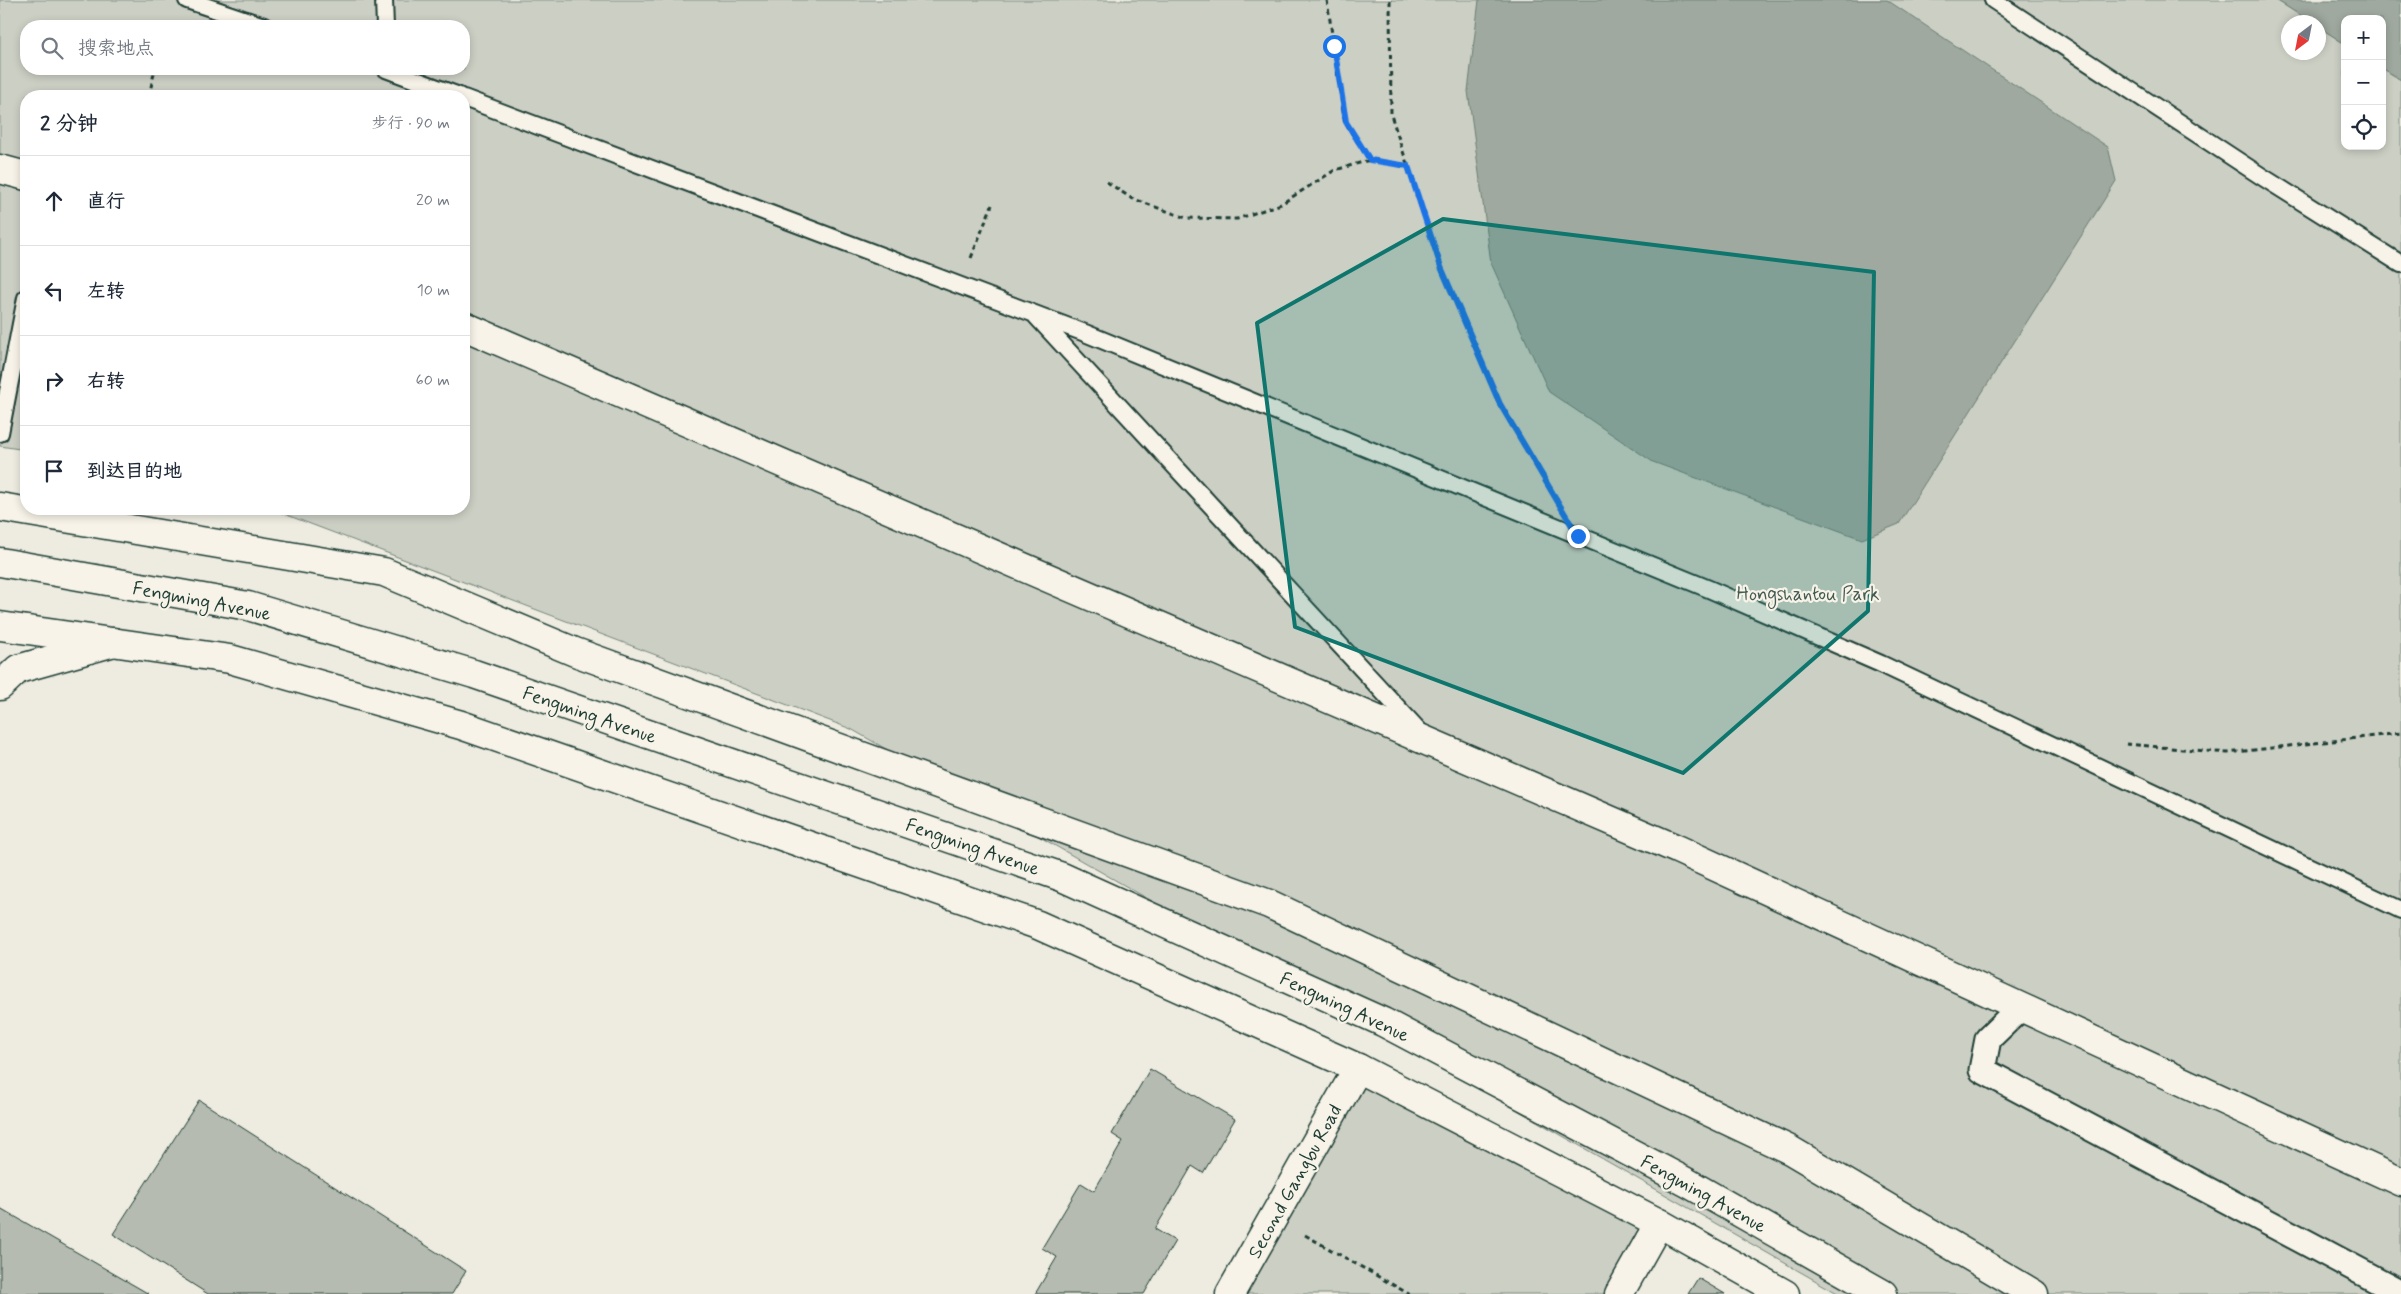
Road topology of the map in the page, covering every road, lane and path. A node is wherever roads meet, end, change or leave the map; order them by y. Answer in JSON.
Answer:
{"nodes":[{"id":1,"x":187,"y":0,"type":"edge"},
{"id":2,"x":384,"y":0,"type":"edge"},
{"id":3,"x":1327,"y":0,"type":"edge"},
{"id":4,"x":1390,"y":0,"type":"edge"},
{"id":5,"x":1993,"y":0,"type":"edge"},
{"id":6,"x":246,"y":20,"type":"edge"},
{"id":7,"x":385,"y":20,"type":"edge"},
{"id":8,"x":154,"y":75,"type":"edge"},
{"id":9,"x":402,"y":75,"type":"edge"},
{"id":10,"x":150,"y":90,"type":"edge"},
{"id":11,"x":443,"y":90,"type":"edge"},
{"id":12,"x":470,"y":100,"type":"edge"},
{"id":13,"x":1370,"y":160,"type":"junction"},
{"id":14,"x":1408,"y":166,"type":"junction"},
{"id":15,"x":0,"y":169,"type":"edge"},
{"id":16,"x":20,"y":174,"type":"edge"},
{"id":17,"x":1107,"y":182,"type":"dead end"},
{"id":18,"x":992,"y":205,"type":"dead end"},
{"id":19,"x":2401,"y":264,"type":"edge"},
{"id":20,"x":960,"y":286,"type":"junction"},
{"id":21,"x":1033,"y":313,"type":"junction"},
{"id":22,"x":20,"y":329,"type":"edge"},
{"id":23,"x":470,"y":329,"type":"edge"},
{"id":24,"x":0,"y":433,"type":"edge"},
{"id":25,"x":0,"y":507,"type":"edge"},
{"id":26,"x":20,"y":510,"type":"edge"},
{"id":27,"x":47,"y":515,"type":"edge"},
{"id":28,"x":1578,"y":536,"type":"junction"},
{"id":29,"x":0,"y":562,"type":"edge"},
{"id":30,"x":0,"y":626,"type":"edge"},
{"id":31,"x":114,"y":642,"type":"junction"},
{"id":32,"x":0,"y":686,"type":"edge"},
{"id":33,"x":2401,"y":733,"type":"edge"},
{"id":34,"x":1430,"y":743,"type":"junction"},
{"id":35,"x":2120,"y":743,"type":"dead end"},
{"id":36,"x":2401,"y":910,"type":"edge"},
{"id":37,"x":2021,"y":1007,"type":"junction"},
{"id":38,"x":1358,"y":1068,"type":"junction"},
{"id":39,"x":2401,"y":1182,"type":"edge"},
{"id":40,"x":1274,"y":1218,"type":"junction"},
{"id":41,"x":1660,"y":1222,"type":"junction"},
{"id":42,"x":2401,"y":1293,"type":"edge"},
{"id":43,"x":1230,"y":1294,"type":"edge"},
{"id":44,"x":1409,"y":1294,"type":"edge"},
{"id":45,"x":1619,"y":1294,"type":"edge"},
{"id":46,"x":1786,"y":1294,"type":"edge"},
{"id":47,"x":1883,"y":1294,"type":"edge"},
{"id":48,"x":2034,"y":1294,"type":"edge"}],
"edges":[{"from":1,"to":6,"type":"lane"},
{"from":2,"to":7,"type":"lane"},
{"from":3,"to":13,"type":"path"},
{"from":4,"to":14,"type":"path"},
{"from":5,"to":19,"type":"lane"},
{"from":8,"to":10,"type":"path"},
{"from":9,"to":11,"type":"lane"},
{"from":12,"to":20,"type":"lane"},
{"from":13,"to":14,"type":"path"},
{"from":13,"to":17,"type":"path"},
{"from":14,"to":28,"type":"path"},
{"from":15,"to":16,"type":"street"},
{"from":18,"to":20,"type":"path"},
{"from":20,"to":21,"type":"lane"},
{"from":21,"to":28,"type":"lane"},
{"from":21,"to":34,"type":"lane"},
{"from":22,"to":24,"type":"lane"},
{"from":23,"to":34,"type":"street"},
{"from":25,"to":26,"type":"street"},
{"from":27,"to":48,"type":"street"},
{"from":28,"to":36,"type":"lane"},
{"from":29,"to":47,"type":"street","name":"Fengming Avenue"},
{"from":30,"to":31,"type":"street"},
{"from":31,"to":32,"type":"street"},
{"from":31,"to":38,"type":"street"},
{"from":33,"to":35,"type":"path"},
{"from":34,"to":37,"type":"street"},
{"from":37,"to":39,"type":"street"},
{"from":37,"to":42,"type":"street"},
{"from":38,"to":40,"type":"street","name":"Second Gangbu Road"},
{"from":38,"to":41,"type":"street"},
{"from":40,"to":43,"type":"street","name":"Second Gangbu Road"},
{"from":40,"to":44,"type":"path"},
{"from":41,"to":45,"type":"street"},
{"from":41,"to":46,"type":"street"}]}
